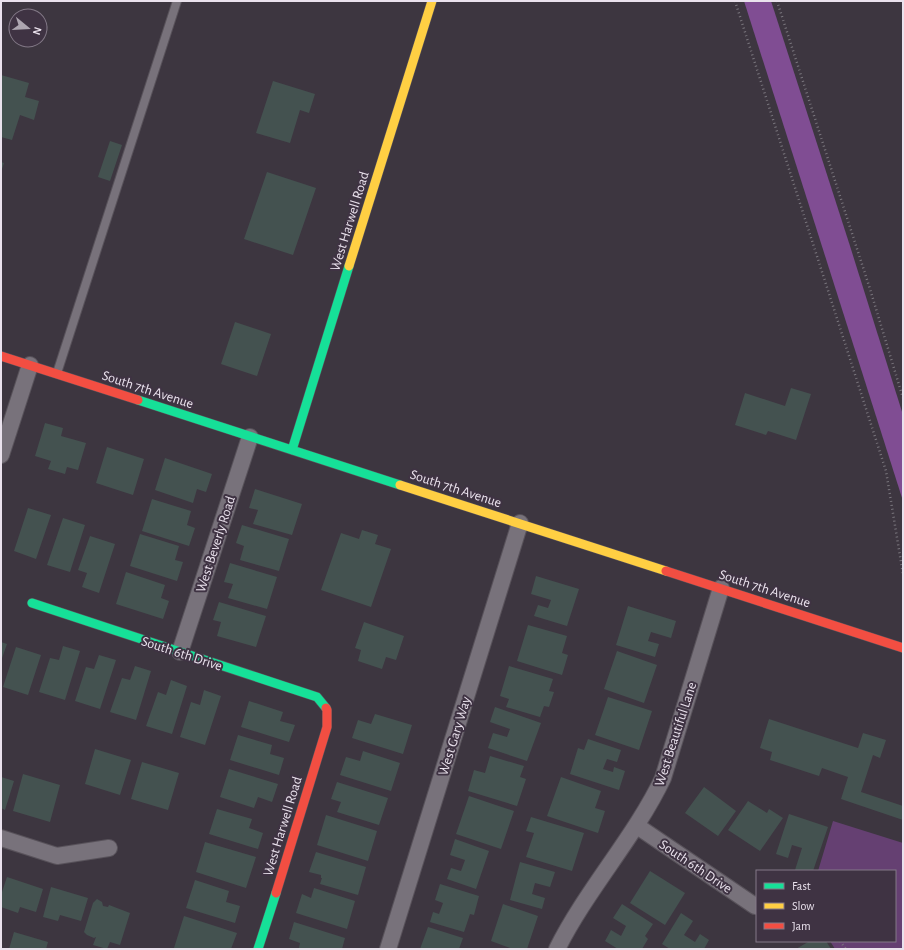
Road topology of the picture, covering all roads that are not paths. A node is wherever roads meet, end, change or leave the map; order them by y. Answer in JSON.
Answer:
{"nodes":[{"id":1,"x":177,"y":1,"type":"edge"},
{"id":2,"x":432,"y":1,"type":"edge"},
{"id":3,"x":1,"y":356,"type":"edge"},
{"id":4,"x":30,"y":365,"type":"junction"},
{"id":5,"x":56,"y":373,"type":"junction"},
{"id":6,"x":250,"y":437,"type":"junction"},
{"id":7,"x":292,"y":450,"type":"junction"},
{"id":8,"x":1,"y":455,"type":"edge"},
{"id":9,"x":520,"y":523,"type":"junction"},
{"id":10,"x":721,"y":588,"type":"junction"},
{"id":11,"x":32,"y":603,"type":"dead end"},
{"id":12,"x":903,"y":648,"type":"edge"},
{"id":13,"x":180,"y":652,"type":"junction"},
{"id":14,"x":328,"y":710,"type":"joint"},
{"id":15,"x":636,"y":826,"type":"junction"},
{"id":16,"x":1,"y":838,"type":"edge"},
{"id":17,"x":109,"y":848,"type":"dead end"},
{"id":18,"x":755,"y":906,"type":"dead end"},
{"id":19,"x":258,"y":949,"type":"edge"},
{"id":20,"x":388,"y":949,"type":"edge"},
{"id":21,"x":557,"y":949,"type":"edge"}],
"edges":[{"from":1,"to":5,"type":"lane"},
{"from":2,"to":7,"type":"street","name":"West Harwell Road"},
{"from":3,"to":4,"type":"street","name":"South 7th Avenue"},
{"from":4,"to":5,"type":"street","name":"South 7th Avenue"},
{"from":4,"to":8,"type":"street"},
{"from":5,"to":6,"type":"street","name":"South 7th Avenue"},
{"from":6,"to":7,"type":"street","name":"South 7th Avenue"},
{"from":6,"to":13,"type":"street","name":"West Beverly Road"},
{"from":7,"to":9,"type":"street","name":"South 7th Avenue"},
{"from":9,"to":10,"type":"street","name":"South 7th Avenue"},
{"from":9,"to":20,"type":"street","name":"West Gary Way"},
{"from":10,"to":12,"type":"street","name":"South 7th Avenue"},
{"from":10,"to":15,"type":"street","name":"West Beautiful Lane"},
{"from":11,"to":13,"type":"street","name":"South 6th Drive"},
{"from":13,"to":14,"type":"street","name":"South 6th Drive"},
{"from":14,"to":19,"type":"street","name":"West Harwell Road"},
{"from":15,"to":18,"type":"street","name":"South 6th Drive"},
{"from":15,"to":21,"type":"street","name":"West Beautiful Lane"},
{"from":16,"to":17,"type":"street"}]}
